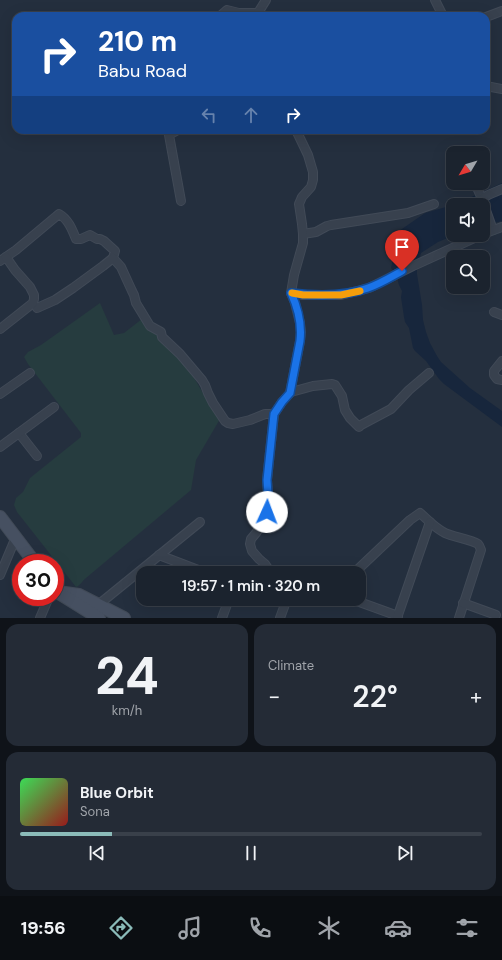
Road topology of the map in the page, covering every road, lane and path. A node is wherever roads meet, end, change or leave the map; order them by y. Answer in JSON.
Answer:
{"nodes":[{"id":1,"x":266,"y":0,"type":"edge"},
{"id":2,"x":436,"y":0,"type":"edge"},
{"id":3,"x":502,"y":11,"type":"edge"},
{"id":4,"x":225,"y":12,"type":"edge"},
{"id":5,"x":239,"y":12,"type":"edge"},
{"id":6,"x":258,"y":12,"type":"edge"},
{"id":7,"x":441,"y":12,"type":"edge"},
{"id":8,"x":490,"y":16,"type":"edge"},
{"id":9,"x":490,"y":87,"type":"edge"},
{"id":10,"x":502,"y":89,"type":"edge"},
{"id":11,"x":172,"y":134,"type":"edge"},
{"id":12,"x":298,"y":134,"type":"edge"},
{"id":13,"x":502,"y":189,"type":"edge"},
{"id":14,"x":486,"y":198,"type":"edge"},
{"id":15,"x":181,"y":201,"type":"dead end"},
{"id":16,"x":434,"y":204,"type":"dead end"},
{"id":17,"x":490,"y":222,"type":"edge"},
{"id":18,"x":502,"y":227,"type":"edge"},
{"id":19,"x":493,"y":230,"type":"junction"},
{"id":20,"x":490,"y":231,"type":"edge"},
{"id":21,"x":303,"y":234,"type":"junction"},
{"id":22,"x":465,"y":242,"type":"edge"},
{"id":23,"x":113,"y":258,"type":"junction"},
{"id":24,"x":3,"y":259,"type":"edge"},
{"id":25,"x":291,"y":293,"type":"junction"},
{"id":26,"x":37,"y":308,"type":"dead end"},
{"id":27,"x":0,"y":329,"type":"edge"},
{"id":28,"x":502,"y":361,"type":"edge"},
{"id":29,"x":30,"y":373,"type":"dead end"},
{"id":30,"x":429,"y":373,"type":"dead end"},
{"id":31,"x":502,"y":380,"type":"edge"},
{"id":32,"x":290,"y":393,"type":"junction"},
{"id":33,"x":0,"y":394,"type":"edge"},
{"id":34,"x":54,"y":407,"type":"dead end"},
{"id":35,"x":274,"y":414,"type":"junction"},
{"id":36,"x":19,"y":433,"type":"junction"},
{"id":37,"x":0,"y":447,"type":"edge"},
{"id":38,"x":37,"y":456,"type":"dead end"},
{"id":39,"x":0,"y":517,"type":"edge"},
{"id":40,"x":200,"y":522,"type":"dead end"},
{"id":41,"x":430,"y":522,"type":"junction"},
{"id":42,"x":16,"y":537,"type":"junction"},
{"id":43,"x":28,"y":554,"type":"edge"},
{"id":44,"x":159,"y":555,"type":"junction"},
{"id":45,"x":188,"y":566,"type":"edge"},
{"id":46,"x":266,"y":566,"type":"edge"},
{"id":47,"x":361,"y":566,"type":"edge"},
{"id":48,"x":0,"y":575,"type":"edge"},
{"id":49,"x":64,"y":594,"type":"edge"},
{"id":50,"x":64,"y":599,"type":"edge"},
{"id":51,"x":463,"y":603,"type":"junction"},
{"id":52,"x":98,"y":605,"type":"junction"},
{"id":53,"x":366,"y":605,"type":"edge"},
{"id":54,"x":47,"y":606,"type":"edge"},
{"id":55,"x":226,"y":606,"type":"edge"},
{"id":56,"x":284,"y":606,"type":"edge"},
{"id":57,"x":496,"y":616,"type":"dead end"},
{"id":58,"x":398,"y":617,"type":"edge"},
{"id":59,"x":40,"y":618,"type":"edge"},
{"id":60,"x":99,"y":618,"type":"edge"},
{"id":61,"x":124,"y":618,"type":"edge"},
{"id":62,"x":222,"y":618,"type":"edge"},
{"id":63,"x":280,"y":618,"type":"edge"},
{"id":64,"x":459,"y":618,"type":"edge"}],
"edges":[{"from":1,"to":6,"type":"street"},
{"from":2,"to":7,"type":"street"},
{"from":3,"to":8,"type":"street"},
{"from":4,"to":5,"type":"street"},
{"from":9,"to":10,"type":"street"},
{"from":11,"to":15,"type":"street"},
{"from":12,"to":21,"type":"street"},
{"from":13,"to":14,"type":"street"},
{"from":16,"to":21,"type":"street"},
{"from":17,"to":19,"type":"street"},
{"from":18,"to":19,"type":"street"},
{"from":19,"to":20,"type":"street"},
{"from":21,"to":25,"type":"street"},
{"from":22,"to":25,"type":"street"},
{"from":23,"to":24,"type":"street"},
{"from":23,"to":26,"type":"street"},
{"from":23,"to":35,"type":"street"},
{"from":24,"to":27,"type":"street"},
{"from":25,"to":32,"type":"street"},
{"from":28,"to":31,"type":"street"},
{"from":29,"to":33,"type":"street"},
{"from":30,"to":32,"type":"street"},
{"from":32,"to":35,"type":"street"},
{"from":34,"to":36,"type":"street"},
{"from":35,"to":46,"type":"street"},
{"from":36,"to":37,"type":"street"},
{"from":36,"to":38,"type":"street"},
{"from":39,"to":42,"type":"main road"},
{"from":40,"to":44,"type":"street"},
{"from":41,"to":47,"type":"street"},
{"from":41,"to":51,"type":"street"},
{"from":41,"to":58,"type":"street"},
{"from":42,"to":43,"type":"main road"},
{"from":42,"to":48,"type":"street"},
{"from":44,"to":45,"type":"street"},
{"from":44,"to":52,"type":"street"},
{"from":49,"to":52,"type":"main road"},
{"from":50,"to":60,"type":"main road"},
{"from":51,"to":57,"type":"street"},
{"from":51,"to":64,"type":"street"},
{"from":52,"to":61,"type":"main road"},
{"from":53,"to":58,"type":"street"},
{"from":54,"to":59,"type":"street"},
{"from":55,"to":62,"type":"street"},
{"from":56,"to":63,"type":"street"}]}
